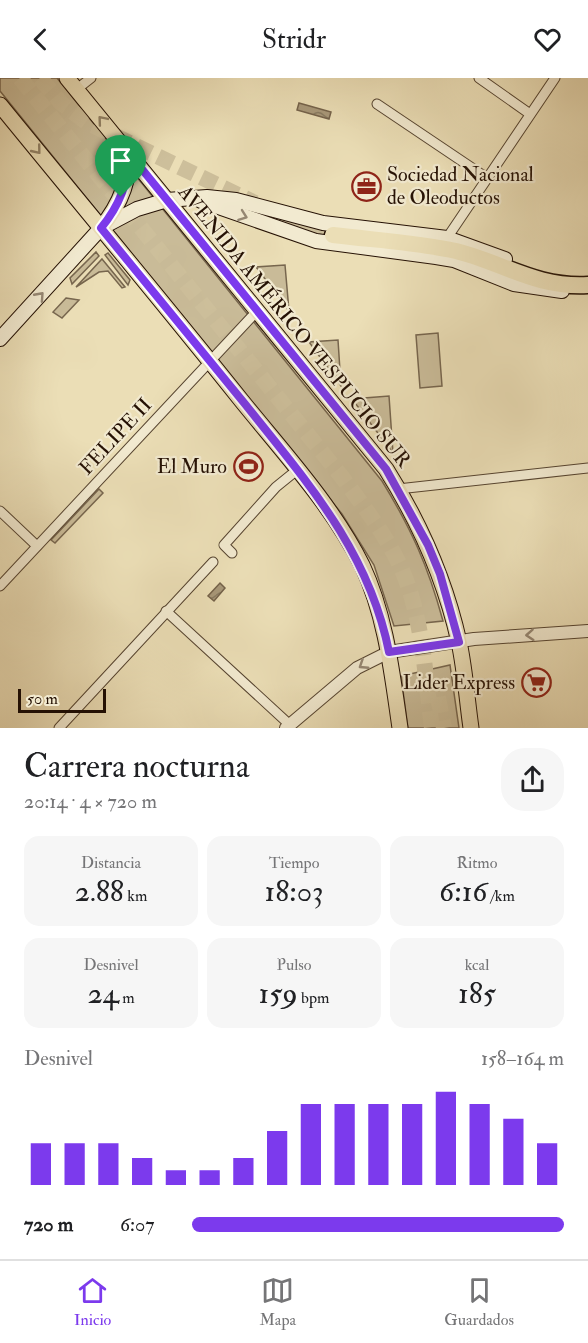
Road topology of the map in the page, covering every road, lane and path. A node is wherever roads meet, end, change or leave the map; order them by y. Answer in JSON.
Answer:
{"nodes":[{"id":1,"x":91,"y":78,"type":"edge"},
{"id":2,"x":479,"y":78,"type":"edge"},
{"id":3,"x":555,"y":78,"type":"edge"},
{"id":4,"x":72,"y":84,"type":"edge"},
{"id":5,"x":377,"y":104,"type":"dead end"},
{"id":6,"x":0,"y":105,"type":"edge"},
{"id":7,"x":530,"y":114,"type":"junction"},
{"id":8,"x":128,"y":152,"type":"junction"},
{"id":9,"x":487,"y":178,"type":"junction"},
{"id":10,"x":188,"y":198,"type":"junction"},
{"id":11,"x":167,"y":200,"type":"junction"},
{"id":12,"x":101,"y":228,"type":"junction"},
{"id":13,"x":333,"y":235,"type":"tunnel mouth"},
{"id":14,"x":447,"y":238,"type":"junction"},
{"id":15,"x":588,"y":285,"type":"edge"},
{"id":16,"x":257,"y":311,"type":"junction"},
{"id":17,"x":0,"y":339,"type":"edge"},
{"id":18,"x":210,"y":361,"type":"junction"},
{"id":19,"x":588,"y":468,"type":"edge"},
{"id":20,"x":297,"y":470,"type":"junction"},
{"id":21,"x":398,"y":489,"type":"junction"},
{"id":22,"x":0,"y":511,"type":"edge"},
{"id":23,"x":38,"y":546,"type":"junction"},
{"id":24,"x":232,"y":553,"type":"dead end"},
{"id":25,"x":213,"y":562,"type":"dead end"},
{"id":26,"x":0,"y":586,"type":"edge"},
{"id":27,"x":166,"y":611,"type":"junction"},
{"id":28,"x":588,"y":631,"type":"edge"},
{"id":29,"x":459,"y":642,"type":"junction"},
{"id":30,"x":389,"y":652,"type":"junction"},
{"id":31,"x":288,"y":726,"type":"edge"},
{"id":32,"x":59,"y":728,"type":"edge"},
{"id":33,"x":400,"y":728,"type":"edge"},
{"id":34,"x":471,"y":728,"type":"edge"}],
"edges":[{"from":1,"to":4,"type":"street"},
{"from":2,"to":7,"type":"street"},
{"from":3,"to":7,"type":"street"},
{"from":8,"to":4,"type":"main road","name":"AVENIDA AMÉRICO VESPUCIO SUR","one_way":true},
{"from":5,"to":9,"type":"street"},
{"from":6,"to":12,"type":"main road","one_way":true},
{"from":7,"to":9,"type":"street"},
{"from":8,"to":11,"type":"main road","name":"AVENIDA AMÉRICO VESPUCIO SUR"},
{"from":8,"to":12,"type":"main road"},
{"from":9,"to":14,"type":"street"},
{"from":10,"to":11,"type":"main road"},
{"from":10,"to":14,"type":"main road"},
{"from":10,"to":15,"type":"main road","one_way":true},
{"from":11,"to":12,"type":"main road"},
{"from":11,"to":16,"type":"main road","name":"AVENIDA AMÉRICO VESPUCIO SUR"},
{"from":17,"to":12,"type":"main road","one_way":true},
{"from":12,"to":18,"type":"main road"},
{"from":13,"to":15,"type":"highway"},
{"from":14,"to":15,"type":"main road"},
{"from":16,"to":18,"type":"street","name":"FELIPE II"},
{"from":16,"to":21,"type":"main road","name":"AVENIDA AMÉRICO VESPUCIO SUR"},
{"from":18,"to":20,"type":"main road"},
{"from":18,"to":23,"type":"street","name":"FELIPE II"},
{"from":19,"to":21,"type":"street"},
{"from":20,"to":24,"type":"street"},
{"from":20,"to":30,"type":"main road"},
{"from":21,"to":29,"type":"main road","name":"AVENIDA AMÉRICO VESPUCIO SUR"},
{"from":22,"to":23,"type":"street"},
{"from":23,"to":26,"type":"street","name":"FELIPE II"},
{"from":25,"to":27,"type":"street"},
{"from":27,"to":31,"type":"street"},
{"from":27,"to":32,"type":"street"},
{"from":28,"to":29,"type":"street","one_way":true},
{"from":29,"to":30,"type":"street"},
{"from":29,"to":34,"type":"main road","name":"AVENIDA AMÉRICO VESPUCIO SUR"},
{"from":30,"to":31,"type":"street","one_way":true},
{"from":30,"to":33,"type":"main road"}]}
